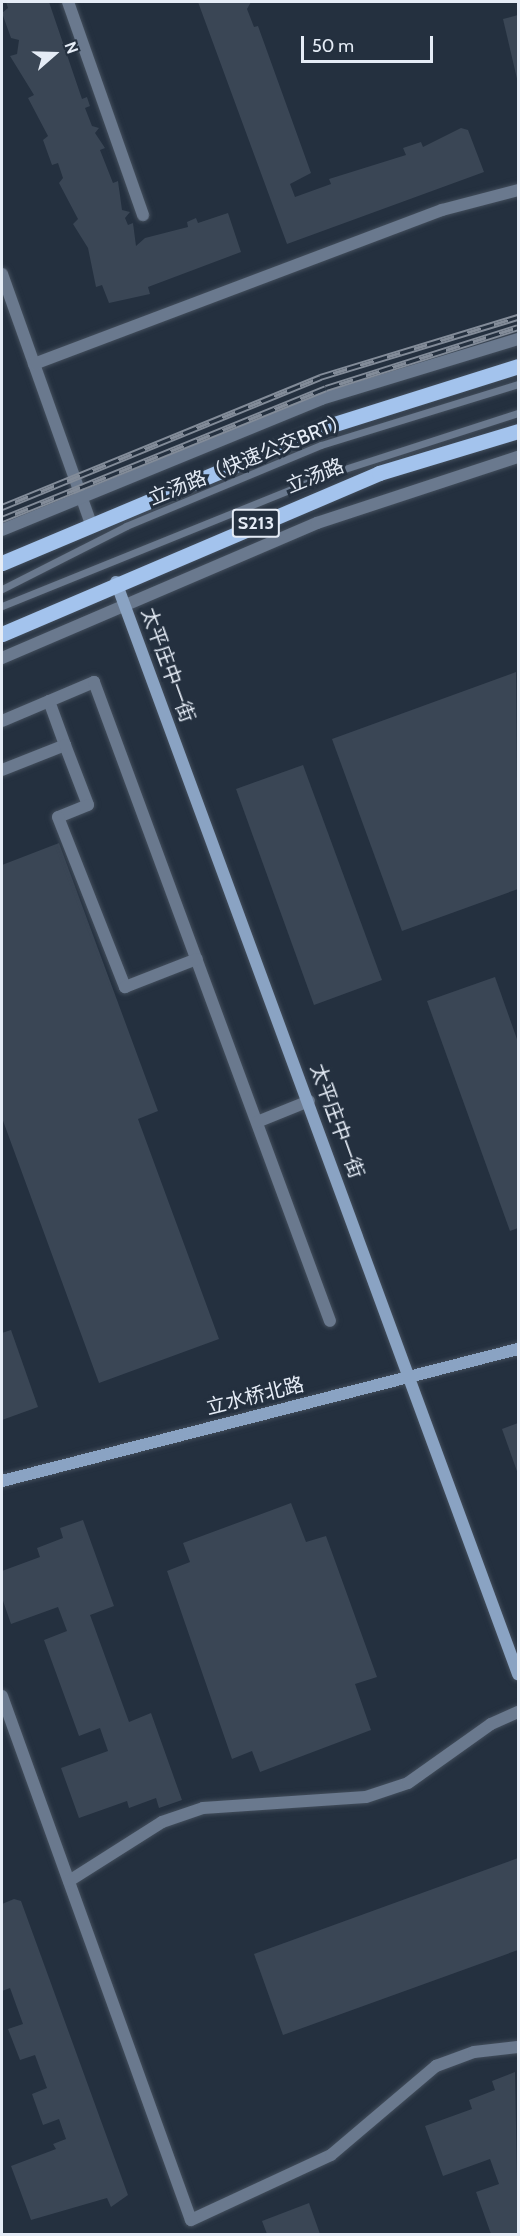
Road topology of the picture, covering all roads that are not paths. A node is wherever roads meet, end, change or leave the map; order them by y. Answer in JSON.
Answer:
{"nodes":[{"id":1,"x":68,"y":2,"type":"edge"},
{"id":2,"x":519,"y":190,"type":"edge"},
{"id":3,"x":143,"y":215,"type":"dead end"},
{"id":4,"x":2,"y":274,"type":"edge"},
{"id":5,"x":519,"y":339,"type":"edge"},
{"id":6,"x":34,"y":364,"type":"junction"},
{"id":7,"x":519,"y":366,"type":"edge"},
{"id":8,"x":519,"y":384,"type":"edge"},
{"id":9,"x":519,"y":413,"type":"edge"},
{"id":10,"x":519,"y":432,"type":"edge"},
{"id":11,"x":519,"y":457,"type":"edge"},
{"id":12,"x":82,"y":496,"type":"junction"},
{"id":13,"x":91,"y":524,"type":"junction"},
{"id":14,"x":2,"y":530,"type":"edge"},
{"id":15,"x":2,"y":563,"type":"edge"},
{"id":16,"x":116,"y":582,"type":"junction"},
{"id":17,"x":2,"y":589,"type":"edge"},
{"id":18,"x":124,"y":603,"type":"junction"},
{"id":19,"x":2,"y":606,"type":"edge"},
{"id":20,"x":2,"y":634,"type":"edge"},
{"id":21,"x":2,"y":658,"type":"edge"},
{"id":22,"x":49,"y":701,"type":"junction"},
{"id":23,"x":2,"y":721,"type":"edge"},
{"id":24,"x":65,"y":745,"type":"junction"},
{"id":25,"x":2,"y":770,"type":"edge"},
{"id":26,"x":197,"y":959,"type":"junction"},
{"id":27,"x":309,"y":1101,"type":"junction"},
{"id":28,"x":257,"y":1122,"type":"junction"},
{"id":29,"x":330,"y":1321,"type":"dead end"},
{"id":30,"x":519,"y":1349,"type":"edge"},
{"id":31,"x":411,"y":1376,"type":"junction"},
{"id":32,"x":2,"y":1481,"type":"edge"},
{"id":33,"x":519,"y":1674,"type":"edge"},
{"id":34,"x":2,"y":1696,"type":"edge"},
{"id":35,"x":519,"y":1712,"type":"edge"},
{"id":36,"x":69,"y":1881,"type":"junction"},
{"id":37,"x":519,"y":2047,"type":"edge"}],
"edges":[{"from":1,"to":3,"type":"street"},
{"from":2,"to":6,"type":"street"},
{"from":4,"to":6,"type":"street"},
{"from":5,"to":12,"type":"street"},
{"from":6,"to":12,"type":"street"},
{"from":7,"to":13,"type":"main road","name":"立汤路"},
{"from":8,"to":17,"type":"lane","name":"立汤路（快速公交BRT）"},
{"from":9,"to":19,"type":"lane"},
{"from":10,"to":16,"type":"main road","name":"立汤路","number":"S213"},
{"from":11,"to":18,"type":"street","number":"S213"},
{"from":12,"to":13,"type":"street"},
{"from":12,"to":14,"type":"street"},
{"from":13,"to":15,"type":"main road","name":"立汤路"},
{"from":16,"to":18,"type":"street","name":"太平庄中一街"},
{"from":16,"to":20,"type":"main road","name":"立汤路","number":"S213"},
{"from":18,"to":21,"type":"street","number":"S213"},
{"from":18,"to":27,"type":"street","name":"太平庄中一街"},
{"from":22,"to":23,"type":"street"},
{"from":22,"to":24,"type":"street"},
{"from":22,"to":26,"type":"street"},
{"from":24,"to":25,"type":"street"},
{"from":24,"to":26,"type":"street"},
{"from":26,"to":28,"type":"street"},
{"from":27,"to":28,"type":"street"},
{"from":27,"to":31,"type":"street","name":"太平庄中一街"},
{"from":28,"to":29,"type":"street"},
{"from":30,"to":31,"type":"street","name":"立水桥北路"},
{"from":31,"to":32,"type":"street","name":"立水桥北路"},
{"from":31,"to":33,"type":"street","name":"太平庄中一街"},
{"from":34,"to":36,"type":"street"},
{"from":35,"to":36,"type":"street"},
{"from":36,"to":37,"type":"street"}]}
